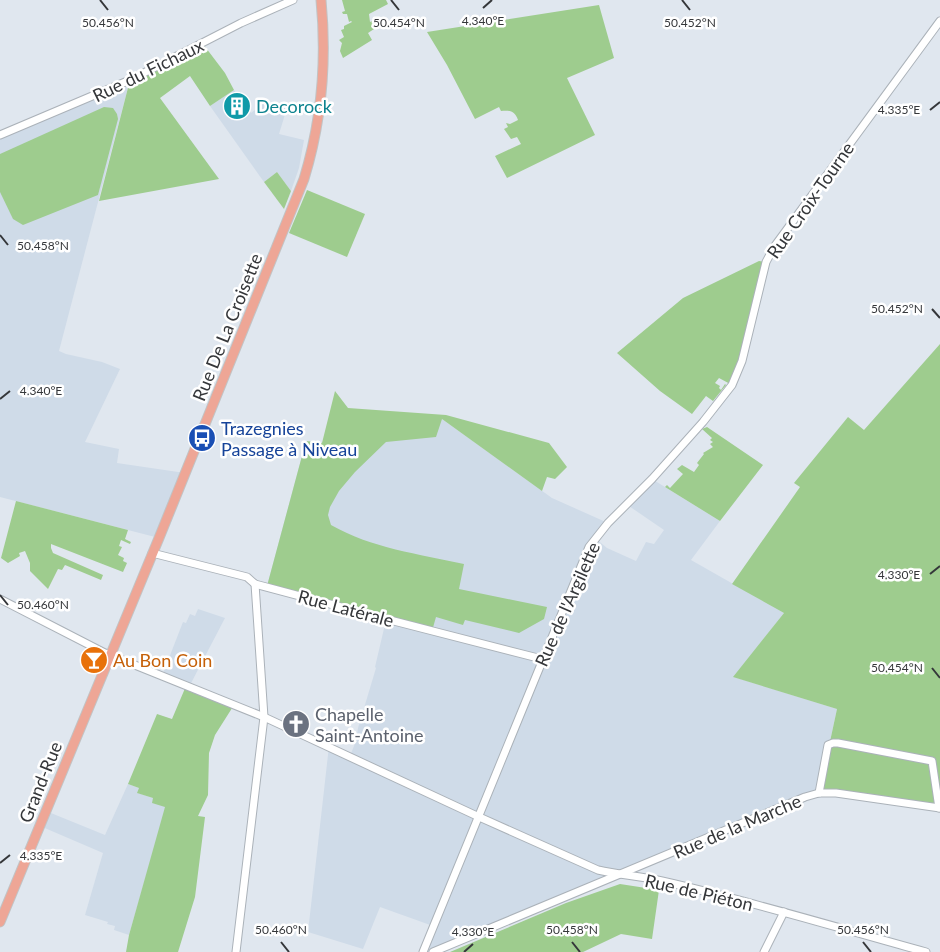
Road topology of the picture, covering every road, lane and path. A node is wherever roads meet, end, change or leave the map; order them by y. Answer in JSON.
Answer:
{"nodes":[{"id":1,"x":293,"y":0,"type":"edge"},
{"id":2,"x":320,"y":0,"type":"edge"},
{"id":3,"x":940,"y":21,"type":"edge"},
{"id":4,"x":0,"y":135,"type":"edge"},
{"id":5,"x":703,"y":422,"type":"joint"},
{"id":6,"x":152,"y":553,"type":"junction"},
{"id":7,"x":255,"y":584,"type":"junction"},
{"id":8,"x":0,"y":599,"type":"edge"},
{"id":9,"x":110,"y":655,"type":"junction"},
{"id":10,"x":542,"y":659,"type":"junction"},
{"id":11,"x":264,"y":717,"type":"junction"},
{"id":12,"x":819,"y":793,"type":"junction"},
{"id":13,"x":940,"y":808,"type":"edge"},
{"id":14,"x":477,"y":816,"type":"junction"},
{"id":15,"x":618,"y":875,"type":"junction"},
{"id":16,"x":784,"y":912,"type":"junction"},
{"id":17,"x":0,"y":922,"type":"edge"},
{"id":18,"x":236,"y":952,"type":"edge"},
{"id":19,"x":423,"y":952,"type":"edge"},
{"id":20,"x":433,"y":952,"type":"edge"},
{"id":21,"x":764,"y":952,"type":"edge"},
{"id":22,"x":926,"y":952,"type":"edge"}],
"edges":[{"from":1,"to":4,"type":"street","name":"Rue du Fichaux"},
{"from":2,"to":6,"type":"main road","name":"Rue De La Croisette"},
{"from":3,"to":5,"type":"street","name":"Rue Croix-Tourne"},
{"from":5,"to":10,"type":"street","name":"Rue de l'Argilette"},
{"from":6,"to":7,"type":"street","name":"Rue Latérale"},
{"from":6,"to":9,"type":"main road","name":"Rue De La Croisette"},
{"from":7,"to":10,"type":"street","name":"Rue Latérale"},
{"from":7,"to":11,"type":"street"},
{"from":8,"to":9,"type":"street","name":"Rue de Piéton"},
{"from":9,"to":11,"type":"street","name":"Rue de Piéton"},
{"from":9,"to":17,"type":"main road","name":"Grand-Rue"},
{"from":10,"to":14,"type":"street","name":"Rue de l'Argilette"},
{"from":11,"to":14,"type":"street","name":"Rue de Piéton"},
{"from":11,"to":18,"type":"street"},
{"from":12,"to":13,"type":"street","name":"Rue de la Marche"},
{"from":12,"to":13,"type":"street","name":"Rue de la Marche"},
{"from":12,"to":15,"type":"street","name":"Rue de la Marche"},
{"from":14,"to":15,"type":"street","name":"Rue de Piéton"},
{"from":14,"to":19,"type":"street","name":"Rue de l'Argilette"},
{"from":15,"to":16,"type":"street","name":"Rue de Piéton"},
{"from":15,"to":20,"type":"street","name":"Rue de la Marche"},
{"from":16,"to":21,"type":"street"},
{"from":16,"to":22,"type":"street","name":"Rue de Piéton"}]}
